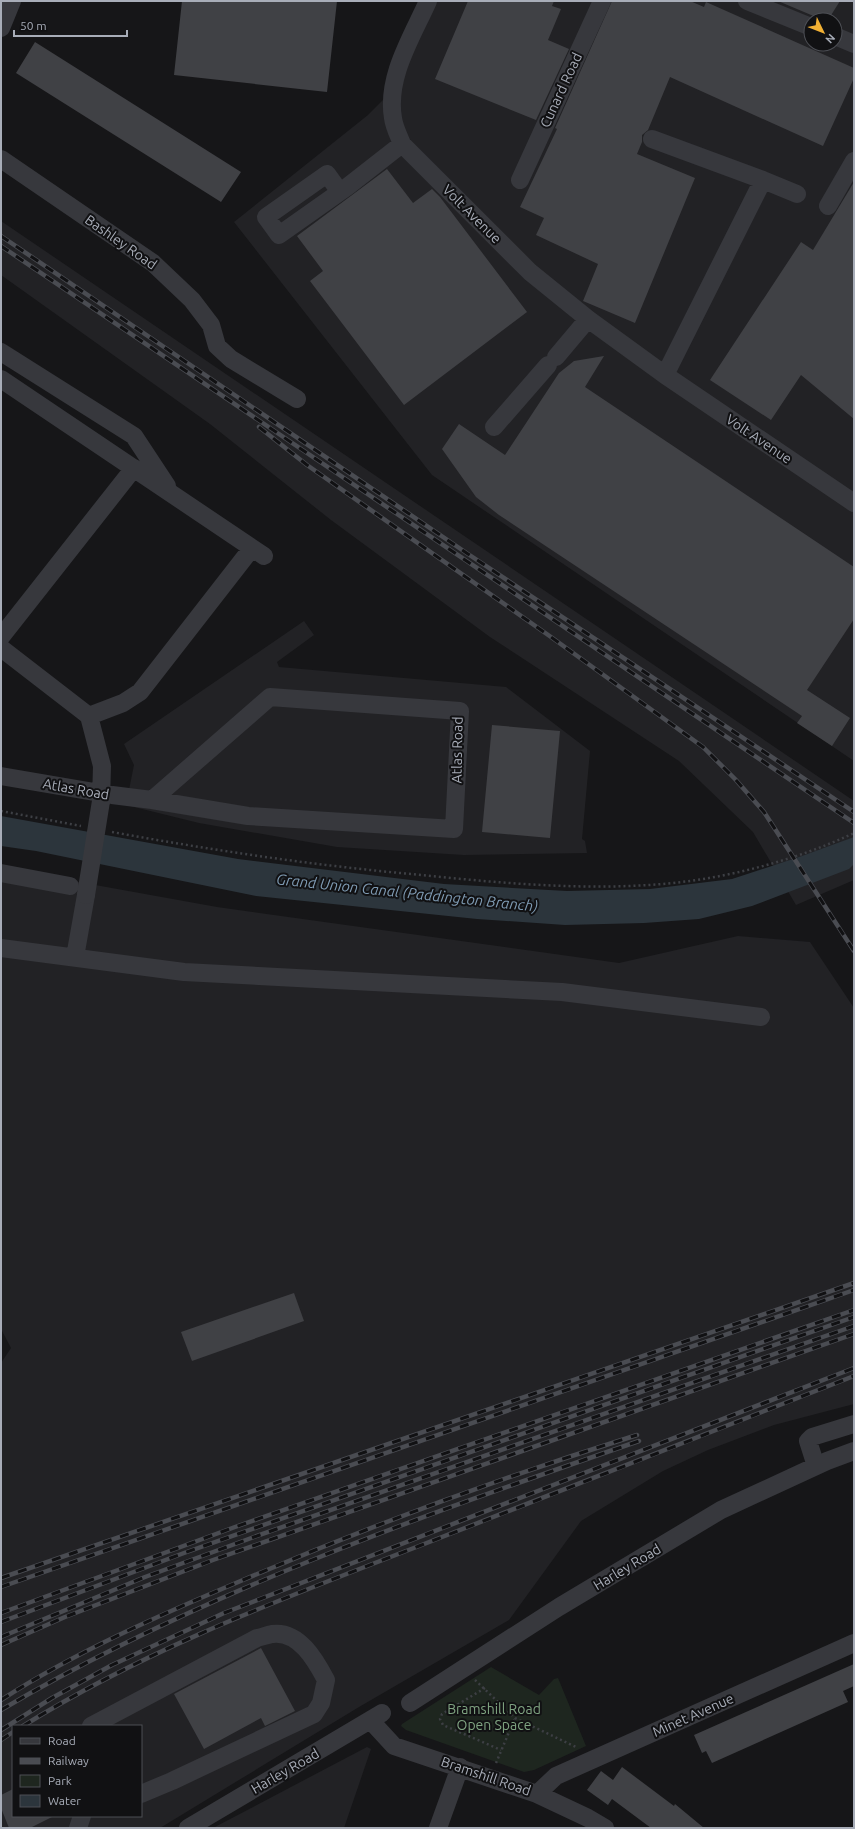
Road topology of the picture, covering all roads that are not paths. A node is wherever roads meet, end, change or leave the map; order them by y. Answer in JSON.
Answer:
{"nodes":[{"id":1,"x":12,"y":1,"type":"edge"},
{"id":2,"x":428,"y":1,"type":"edge"},
{"id":3,"x":602,"y":1,"type":"edge"},
{"id":4,"x":747,"y":1,"type":"edge"},
{"id":5,"x":803,"y":24,"type":"edge"},
{"id":6,"x":1,"y":28,"type":"edge"},
{"id":7,"x":843,"y":39,"type":"edge"},
{"id":8,"x":854,"y":44,"type":"edge"},
{"id":9,"x":652,"y":139,"type":"dead end"},
{"id":10,"x":402,"y":144,"type":"junction"},
{"id":11,"x":1,"y":159,"type":"edge"},
{"id":12,"x":854,"y":161,"type":"edge"},
{"id":13,"x":520,"y":180,"type":"dead end"},
{"id":14,"x":763,"y":180,"type":"junction"},
{"id":15,"x":340,"y":192,"type":"dead end"},
{"id":16,"x":797,"y":194,"type":"dead end"},
{"id":17,"x":828,"y":206,"type":"dead end"},
{"id":18,"x":588,"y":319,"type":"junction"},
{"id":19,"x":1,"y":352,"type":"edge"},
{"id":20,"x":665,"y":375,"type":"junction"},
{"id":21,"x":1,"y":379,"type":"edge"},
{"id":22,"x":297,"y":400,"type":"dead end"},
{"id":23,"x":494,"y":426,"type":"dead end"},
{"id":24,"x":134,"y":468,"type":"junction"},
{"id":25,"x":171,"y":493,"type":"junction"},
{"id":26,"x":854,"y":503,"type":"edge"},
{"id":27,"x":1,"y":636,"type":"edge"},
{"id":28,"x":1,"y":648,"type":"edge"},
{"id":29,"x":89,"y":716,"type":"junction"},
{"id":30,"x":1,"y":776,"type":"edge"},
{"id":31,"x":102,"y":797,"type":"junction"},
{"id":32,"x":152,"y":800,"type":"junction"},
{"id":33,"x":1,"y":873,"type":"edge"},
{"id":34,"x":70,"y":886,"type":"dead end"},
{"id":35,"x":1,"y":948,"type":"edge"},
{"id":36,"x":75,"y":957,"type":"junction"},
{"id":37,"x":761,"y":1017,"type":"dead end"},
{"id":38,"x":854,"y":1424,"type":"edge"},
{"id":39,"x":854,"y":1451,"type":"edge"},
{"id":40,"x":816,"y":1466,"type":"junction"},
{"id":41,"x":854,"y":1643,"type":"edge"},
{"id":42,"x":410,"y":1703,"type":"dead end"},
{"id":43,"x":376,"y":1717,"type":"joint"},
{"id":44,"x":93,"y":1725,"type":"edge"},
{"id":45,"x":464,"y":1769,"type":"junction"},
{"id":46,"x":142,"y":1794,"type":"edge"},
{"id":47,"x":537,"y":1794,"type":"junction"},
{"id":48,"x":82,"y":1817,"type":"edge"},
{"id":49,"x":78,"y":1828,"type":"edge"},
{"id":50,"x":188,"y":1828,"type":"edge"},
{"id":51,"x":438,"y":1828,"type":"edge"},
{"id":52,"x":606,"y":1828,"type":"edge"}],
"edges":[{"from":1,"to":6,"type":"street"},
{"from":2,"to":10,"type":"street","name":"Volt Avenue"},
{"from":3,"to":13,"type":"street","name":"Cunard Road"},
{"from":4,"to":5,"type":"street"},
{"from":7,"to":8,"type":"street"},
{"from":9,"to":14,"type":"street"},
{"from":10,"to":15,"type":"street"},
{"from":10,"to":18,"type":"street","name":"Volt Avenue"},
{"from":11,"to":22,"type":"street","name":"Bashley Road"},
{"from":12,"to":17,"type":"street"},
{"from":14,"to":16,"type":"street"},
{"from":14,"to":20,"type":"street"},
{"from":18,"to":20,"type":"street","name":"Volt Avenue"},
{"from":18,"to":23,"type":"street"},
{"from":19,"to":25,"type":"street"},
{"from":20,"to":26,"type":"street","name":"Volt Avenue"},
{"from":21,"to":24,"type":"street"},
{"from":24,"to":25,"type":"street"},
{"from":24,"to":27,"type":"street"},
{"from":25,"to":29,"type":"street"},
{"from":28,"to":29,"type":"street"},
{"from":29,"to":31,"type":"street"},
{"from":30,"to":31,"type":"street","name":"Atlas Road"},
{"from":31,"to":32,"type":"street","name":"Atlas Road"},
{"from":31,"to":36,"type":"street","bridge":true},
{"from":32,"to":32,"type":"street","name":"Atlas Road"},
{"from":33,"to":34,"type":"street"},
{"from":35,"to":36,"type":"street"},
{"from":36,"to":37,"type":"street"},
{"from":38,"to":40,"type":"street"},
{"from":39,"to":40,"type":"street","name":"Harley Road"},
{"from":40,"to":42,"type":"street","name":"Harley Road"},
{"from":41,"to":47,"type":"street","name":"Minet Avenue"},
{"from":43,"to":45,"type":"street","name":"Bramshill Road"},
{"from":43,"to":50,"type":"street","name":"Harley Road"},
{"from":44,"to":46,"type":"street"},
{"from":45,"to":47,"type":"street","name":"Bramshill Road"},
{"from":45,"to":51,"type":"street"},
{"from":47,"to":52,"type":"street","name":"Bramshill Road"},
{"from":48,"to":49,"type":"street"}]}
